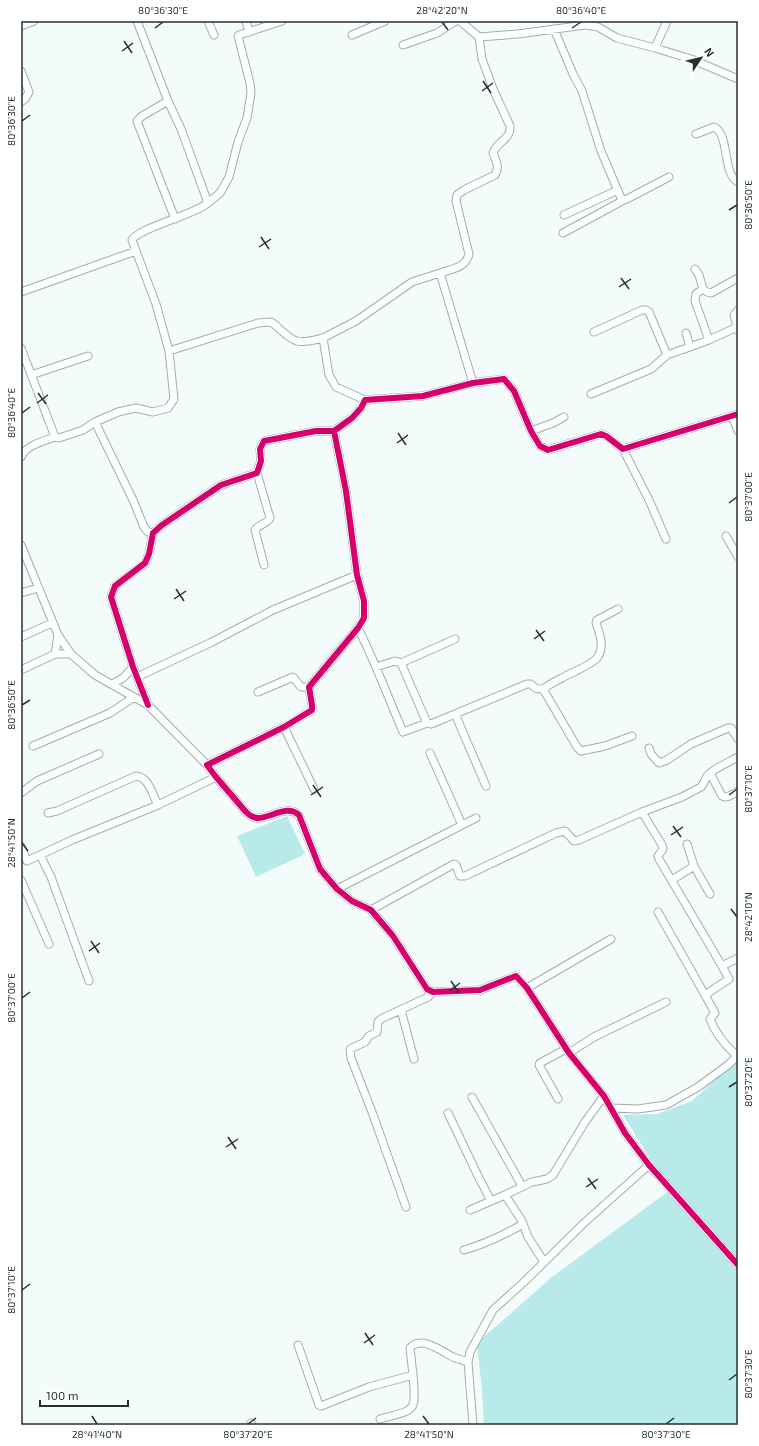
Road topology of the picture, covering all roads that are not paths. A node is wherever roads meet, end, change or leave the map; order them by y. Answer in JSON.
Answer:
{"nodes":[{"id":1,"x":34,"y":21,"type":"edge"},
{"id":2,"x":137,"y":21,"type":"edge"},
{"id":3,"x":208,"y":21,"type":"edge"},
{"id":4,"x":246,"y":21,"type":"edge"},
{"id":5,"x":282,"y":21,"type":"edge"},
{"id":6,"x":385,"y":21,"type":"edge"},
{"id":7,"x":456,"y":21,"type":"edge"},
{"id":8,"x":460,"y":21,"type":"edge"},
{"id":9,"x":667,"y":21,"type":"edge"},
{"id":10,"x":21,"y":26,"type":"edge"},
{"id":11,"x":554,"y":29,"type":"junction"},
{"id":12,"x":249,"y":32,"type":"junction"},
{"id":13,"x":214,"y":35,"type":"dead end"},
{"id":14,"x":352,"y":35,"type":"dead end"},
{"id":15,"x":479,"y":37,"type":"junction"},
{"id":16,"x":403,"y":45,"type":"dead end"},
{"id":17,"x":655,"y":48,"type":"junction"},
{"id":18,"x":21,"y":71,"type":"edge"},
{"id":19,"x":738,"y":78,"type":"edge"},
{"id":20,"x":168,"y":101,"type":"junction"},
{"id":21,"x":21,"y":102,"type":"edge"},
{"id":22,"x":696,"y":134,"type":"dead end"},
{"id":23,"x":669,"y":177,"type":"dead end"},
{"id":24,"x":738,"y":182,"type":"edge"},
{"id":25,"x":618,"y":190,"type":"junction"},
{"id":26,"x":624,"y":200,"type":"junction"},
{"id":27,"x":208,"y":203,"type":"junction"},
{"id":28,"x":564,"y":215,"type":"dead end"},
{"id":29,"x":175,"y":219,"type":"junction"},
{"id":30,"x":563,"y":233,"type":"dead end"},
{"id":31,"x":136,"y":251,"type":"junction"},
{"id":32,"x":695,"y":269,"type":"dead end"},
{"id":33,"x":440,"y":273,"type":"junction"},
{"id":34,"x":738,"y":278,"type":"edge"},
{"id":35,"x":703,"y":289,"type":"junction"},
{"id":36,"x":21,"y":292,"type":"edge"},
{"id":37,"x":738,"y":310,"type":"edge"},
{"id":38,"x":737,"y":329,"type":"edge"},
{"id":39,"x":594,"y":332,"type":"dead end"},
{"id":40,"x":686,"y":333,"type":"dead end"},
{"id":41,"x":323,"y":338,"type":"junction"},
{"id":42,"x":709,"y":340,"type":"junction"},
{"id":43,"x":21,"y":348,"type":"edge"},
{"id":44,"x":690,"y":348,"type":"junction"},
{"id":45,"x":169,"y":352,"type":"junction"},
{"id":46,"x":667,"y":355,"type":"junction"},
{"id":47,"x":88,"y":356,"type":"dead end"},
{"id":48,"x":31,"y":374,"type":"junction"},
{"id":49,"x":473,"y":383,"type":"junction"},
{"id":50,"x":591,"y":394,"type":"dead end"},
{"id":51,"x":365,"y":400,"type":"junction"},
{"id":52,"x":735,"y":415,"type":"edge"},
{"id":53,"x":564,"y":417,"type":"dead end"},
{"id":54,"x":95,"y":422,"type":"junction"},
{"id":55,"x":334,"y":431,"type":"junction"},
{"id":56,"x":532,"y":431,"type":"junction"},
{"id":57,"x":738,"y":431,"type":"edge"},
{"id":58,"x":55,"y":437,"type":"junction"},
{"id":59,"x":623,"y":449,"type":"junction"},
{"id":60,"x":21,"y":457,"type":"edge"},
{"id":61,"x":257,"y":473,"type":"junction"},
{"id":62,"x":153,"y":533,"type":"junction"},
{"id":63,"x":726,"y":536,"type":"dead end"},
{"id":64,"x":666,"y":539,"type":"dead end"},
{"id":65,"x":21,"y":545,"type":"edge"},
{"id":66,"x":738,"y":557,"type":"edge"},
{"id":67,"x":264,"y":565,"type":"dead end"},
{"id":68,"x":357,"y":575,"type":"junction"},
{"id":69,"x":38,"y":588,"type":"junction"},
{"id":70,"x":21,"y":593,"type":"edge"},
{"id":71,"x":618,"y":609,"type":"dead end"},
{"id":72,"x":52,"y":623,"type":"junction"},
{"id":73,"x":358,"y":628,"type":"junction"},
{"id":74,"x":58,"y":635,"type":"junction"},
{"id":75,"x":21,"y":637,"type":"edge"},
{"id":76,"x":455,"y":639,"type":"dead end"},
{"id":77,"x":55,"y":654,"type":"junction"},
{"id":78,"x":71,"y":654,"type":"junction"},
{"id":79,"x":401,"y":663,"type":"junction"},
{"id":80,"x":133,"y":667,"type":"junction"},
{"id":81,"x":376,"y":667,"type":"junction"},
{"id":82,"x":21,"y":670,"type":"edge"},
{"id":83,"x":136,"y":677,"type":"junction"},
{"id":84,"x":112,"y":684,"type":"junction"},
{"id":85,"x":309,"y":687,"type":"junction"},
{"id":86,"x":543,"y":689,"type":"junction"},
{"id":87,"x":258,"y":692,"type":"dead end"},
{"id":88,"x":134,"y":697,"type":"junction"},
{"id":89,"x":148,"y":704,"type":"junction"},
{"id":90,"x":455,"y":714,"type":"junction"},
{"id":91,"x":427,"y":723,"type":"junction"},
{"id":92,"x":284,"y":727,"type":"junction"},
{"id":93,"x":632,"y":736,"type":"dead end"},
{"id":94,"x":738,"y":739,"type":"edge"},
{"id":95,"x":33,"y":746,"type":"dead end"},
{"id":96,"x":649,"y":748,"type":"dead end"},
{"id":97,"x":99,"y":754,"type":"dead end"},
{"id":98,"x":430,"y":754,"type":"dead end"},
{"id":99,"x":738,"y":757,"type":"edge"},
{"id":100,"x":207,"y":765,"type":"junction"},
{"id":101,"x":710,"y":773,"type":"junction"},
{"id":102,"x":216,"y":777,"type":"junction"},
{"id":103,"x":486,"y":786,"type":"dead end"},
{"id":104,"x":314,"y":789,"type":"dead end"},
{"id":105,"x":738,"y":791,"type":"edge"},
{"id":106,"x":21,"y":793,"type":"edge"},
{"id":107,"x":158,"y":805,"type":"junction"},
{"id":108,"x":642,"y":812,"type":"junction"},
{"id":109,"x":48,"y":813,"type":"dead end"},
{"id":110,"x":476,"y":818,"type":"dead end"},
{"id":111,"x":462,"y":825,"type":"junction"},
{"id":112,"x":687,"y":844,"type":"dead end"},
{"id":113,"x":21,"y":846,"type":"edge"},
{"id":114,"x":40,"y":855,"type":"junction"},
{"id":115,"x":24,"y":862,"type":"edge"},
{"id":116,"x":694,"y":866,"type":"junction"},
{"id":117,"x":21,"y":880,"type":"edge"},
{"id":118,"x":672,"y":880,"type":"junction"},
{"id":119,"x":337,"y":889,"type":"junction"},
{"id":120,"x":710,"y":894,"type":"dead end"},
{"id":121,"x":372,"y":910,"type":"junction"},
{"id":122,"x":658,"y":912,"type":"dead end"},
{"id":123,"x":611,"y":939,"type":"dead end"},
{"id":124,"x":49,"y":944,"type":"dead end"},
{"id":125,"x":738,"y":958,"type":"edge"},
{"id":126,"x":722,"y":966,"type":"junction"},
{"id":127,"x":89,"y":981,"type":"dead end"},
{"id":128,"x":527,"y":988,"type":"junction"},
{"id":129,"x":433,"y":992,"type":"junction"},
{"id":130,"x":705,"y":995,"type":"junction"},
{"id":131,"x":666,"y":1002,"type":"dead end"},
{"id":132,"x":401,"y":1010,"type":"junction"},
{"id":133,"x":568,"y":1051,"type":"junction"},
{"id":134,"x":737,"y":1056,"type":"edge"},
{"id":135,"x":414,"y":1059,"type":"dead end"},
{"id":136,"x":604,"y":1096,"type":"junction"},
{"id":137,"x":472,"y":1097,"type":"dead end"},
{"id":138,"x":558,"y":1099,"type":"dead end"},
{"id":139,"x":611,"y":1108,"type":"junction"},
{"id":140,"x":448,"y":1113,"type":"dead end"},
{"id":141,"x":648,"y":1164,"type":"junction"},
{"id":142,"x":522,"y":1186,"type":"junction"},
{"id":143,"x":505,"y":1194,"type":"junction"},
{"id":144,"x":491,"y":1200,"type":"junction"},
{"id":145,"x":406,"y":1207,"type":"dead end"},
{"id":146,"x":470,"y":1210,"type":"dead end"},
{"id":147,"x":523,"y":1224,"type":"junction"},
{"id":148,"x":464,"y":1250,"type":"dead end"},
{"id":149,"x":544,"y":1262,"type":"junction"},
{"id":150,"x":738,"y":1265,"type":"edge"},
{"id":151,"x":298,"y":1345,"type":"dead end"},
{"id":152,"x":468,"y":1362,"type":"junction"},
{"id":153,"x":413,"y":1375,"type":"junction"},
{"id":154,"x":380,"y":1419,"type":"dead end"},
{"id":155,"x":473,"y":1425,"type":"edge"}],
"edges":[{"from":1,"to":10,"type":"street"},
{"from":2,"to":20,"type":"street"},
{"from":3,"to":13,"type":"street"},
{"from":4,"to":12,"type":"street"},
{"from":5,"to":12,"type":"street"},
{"from":6,"to":14,"type":"street"},
{"from":7,"to":16,"type":"street"},
{"from":8,"to":15,"type":"street"},
{"from":9,"to":17,"type":"street"},
{"from":11,"to":15,"type":"street"},
{"from":11,"to":17,"type":"street"},
{"from":11,"to":25,"type":"street"},
{"from":12,"to":27,"type":"street"},
{"from":15,"to":33,"type":"street"},
{"from":17,"to":19,"type":"street"},
{"from":18,"to":21,"type":"street"},
{"from":20,"to":27,"type":"street"},
{"from":20,"to":29,"type":"street"},
{"from":22,"to":24,"type":"street"},
{"from":23,"to":26,"type":"street"},
{"from":25,"to":26,"type":"street"},
{"from":25,"to":28,"type":"street"},
{"from":26,"to":30,"type":"street"},
{"from":27,"to":29,"type":"street"},
{"from":29,"to":31,"type":"street"},
{"from":31,"to":36,"type":"street"},
{"from":31,"to":45,"type":"street"},
{"from":32,"to":35,"type":"street"},
{"from":33,"to":41,"type":"street"},
{"from":33,"to":49,"type":"street"},
{"from":34,"to":35,"type":"street"},
{"from":35,"to":42,"type":"street"},
{"from":37,"to":38,"type":"street"},
{"from":38,"to":42,"type":"street"},
{"from":39,"to":46,"type":"street"},
{"from":40,"to":44,"type":"street"},
{"from":41,"to":45,"type":"street"},
{"from":41,"to":51,"type":"street"},
{"from":42,"to":44,"type":"street"},
{"from":43,"to":48,"type":"street"},
{"from":44,"to":46,"type":"street"},
{"from":45,"to":54,"type":"street"},
{"from":46,"to":50,"type":"street"},
{"from":47,"to":48,"type":"street"},
{"from":48,"to":58,"type":"street"},
{"from":49,"to":51,"type":"street"},
{"from":49,"to":56,"type":"street"},
{"from":51,"to":55,"type":"street"},
{"from":52,"to":57,"type":"street"},
{"from":52,"to":59,"type":"street"},
{"from":53,"to":56,"type":"street"},
{"from":54,"to":58,"type":"street"},
{"from":54,"to":62,"type":"street"},
{"from":55,"to":61,"type":"street"},
{"from":55,"to":68,"type":"street"},
{"from":56,"to":59,"type":"street"},
{"from":58,"to":60,"type":"street"},
{"from":59,"to":64,"type":"street"},
{"from":61,"to":62,"type":"street"},
{"from":61,"to":67,"type":"street"},
{"from":62,"to":80,"type":"street"},
{"from":63,"to":66,"type":"street"},
{"from":65,"to":69,"type":"street"},
{"from":68,"to":73,"type":"street"},
{"from":68,"to":83,"type":"street"},
{"from":69,"to":70,"type":"street"},
{"from":69,"to":72,"type":"street"},
{"from":71,"to":86,"type":"street"},
{"from":72,"to":74,"type":"street"},
{"from":72,"to":75,"type":"street"},
{"from":73,"to":81,"type":"street"},
{"from":73,"to":85,"type":"street"},
{"from":74,"to":77,"type":"street"},
{"from":74,"to":78,"type":"street"},
{"from":76,"to":79,"type":"street"},
{"from":77,"to":78,"type":"street"},
{"from":77,"to":82,"type":"street"},
{"from":78,"to":84,"type":"street"},
{"from":79,"to":81,"type":"street"},
{"from":79,"to":91,"type":"street"},
{"from":80,"to":83,"type":"street"},
{"from":80,"to":84,"type":"street"},
{"from":81,"to":91,"type":"street"},
{"from":83,"to":89,"type":"street"},
{"from":84,"to":88,"type":"street"},
{"from":85,"to":87,"type":"street"},
{"from":85,"to":92,"type":"street"},
{"from":86,"to":90,"type":"street"},
{"from":86,"to":93,"type":"street"},
{"from":88,"to":89,"type":"street"},
{"from":88,"to":95,"type":"street"},
{"from":89,"to":100,"type":"street"},
{"from":90,"to":91,"type":"street"},
{"from":90,"to":103,"type":"street"},
{"from":92,"to":100,"type":"street"},
{"from":92,"to":104,"type":"street"},
{"from":94,"to":96,"type":"street"},
{"from":97,"to":106,"type":"street"},
{"from":98,"to":111,"type":"street"},
{"from":99,"to":101,"type":"street"},
{"from":100,"to":102,"type":"street"},
{"from":101,"to":105,"type":"street"},
{"from":101,"to":108,"type":"street"},
{"from":102,"to":107,"type":"street"},
{"from":102,"to":119,"type":"street"},
{"from":107,"to":109,"type":"street"},
{"from":107,"to":114,"type":"street"},
{"from":108,"to":118,"type":"street"},
{"from":108,"to":121,"type":"street"},
{"from":110,"to":111,"type":"street"},
{"from":111,"to":119,"type":"street"},
{"from":112,"to":116,"type":"street"},
{"from":113,"to":115,"type":"street"},
{"from":114,"to":115,"type":"street"},
{"from":114,"to":127,"type":"street"},
{"from":116,"to":118,"type":"street"},
{"from":116,"to":120,"type":"street"},
{"from":117,"to":124,"type":"street"},
{"from":118,"to":126,"type":"street"},
{"from":119,"to":121,"type":"street"},
{"from":121,"to":129,"type":"street"},
{"from":122,"to":130,"type":"street"},
{"from":123,"to":128,"type":"street"},
{"from":125,"to":126,"type":"street"},
{"from":126,"to":130,"type":"street"},
{"from":128,"to":129,"type":"street"},
{"from":128,"to":133,"type":"street"},
{"from":129,"to":132,"type":"street"},
{"from":130,"to":134,"type":"street"},
{"from":131,"to":133,"type":"street"},
{"from":132,"to":135,"type":"street"},
{"from":132,"to":145,"type":"street"},
{"from":133,"to":136,"type":"street"},
{"from":133,"to":138,"type":"street"},
{"from":134,"to":139,"type":"street"},
{"from":136,"to":139,"type":"street"},
{"from":136,"to":142,"type":"street"},
{"from":137,"to":142,"type":"street"},
{"from":139,"to":141,"type":"street"},
{"from":140,"to":144,"type":"street"},
{"from":141,"to":149,"type":"street"},
{"from":141,"to":150,"type":"street"},
{"from":142,"to":143,"type":"street"},
{"from":143,"to":144,"type":"street"},
{"from":143,"to":147,"type":"street"},
{"from":144,"to":146,"type":"street"},
{"from":147,"to":148,"type":"street"},
{"from":147,"to":149,"type":"street"},
{"from":149,"to":152,"type":"street"},
{"from":151,"to":153,"type":"street"},
{"from":152,"to":153,"type":"street"},
{"from":152,"to":155,"type":"street"},
{"from":153,"to":154,"type":"street"}]}
